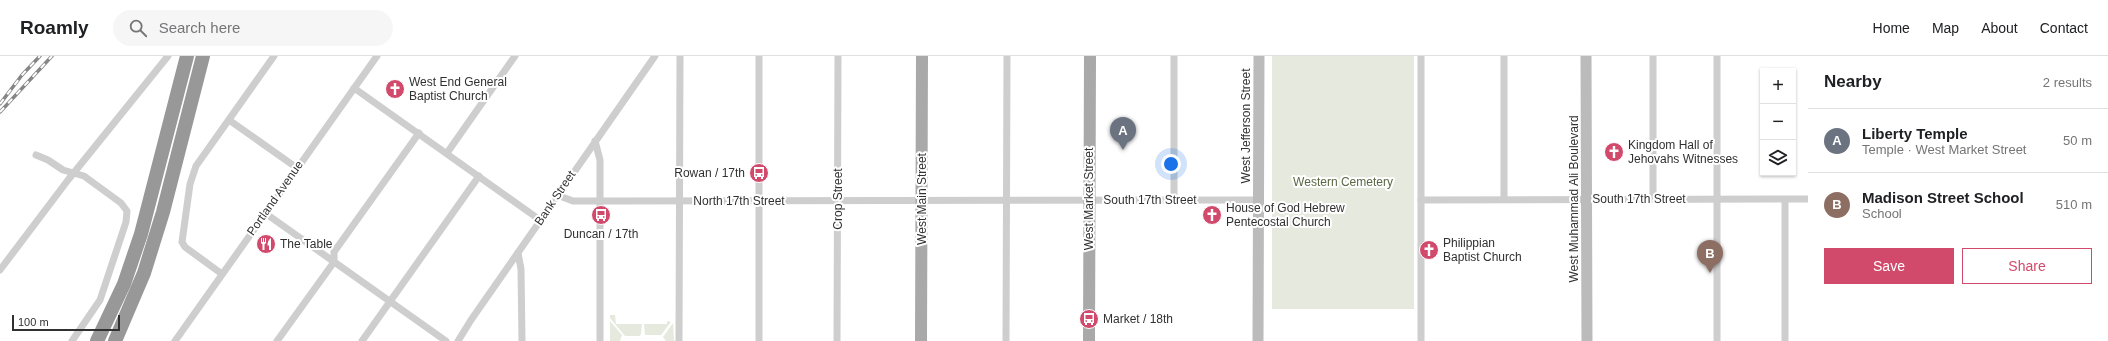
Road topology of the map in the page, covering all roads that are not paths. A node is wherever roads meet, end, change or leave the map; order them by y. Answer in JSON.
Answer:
{"nodes":[{"id":1,"x":168,"y":56,"type":"edge"},
{"id":2,"x":187,"y":56,"type":"edge"},
{"id":3,"x":203,"y":56,"type":"edge"},
{"id":4,"x":274,"y":56,"type":"edge"},
{"id":5,"x":376,"y":56,"type":"edge"},
{"id":6,"x":515,"y":56,"type":"edge"},
{"id":7,"x":655,"y":56,"type":"edge"},
{"id":8,"x":680,"y":56,"type":"edge"},
{"id":9,"x":759,"y":56,"type":"edge"},
{"id":10,"x":838,"y":56,"type":"edge"},
{"id":11,"x":922,"y":56,"type":"edge"},
{"id":12,"x":1006,"y":56,"type":"edge"},
{"id":13,"x":1090,"y":56,"type":"edge"},
{"id":14,"x":1174,"y":56,"type":"edge"},
{"id":15,"x":1259,"y":56,"type":"edge"},
{"id":16,"x":1422,"y":56,"type":"edge"},
{"id":17,"x":1504,"y":56,"type":"edge"},
{"id":18,"x":1586,"y":56,"type":"edge"},
{"id":19,"x":1653,"y":56,"type":"edge"},
{"id":20,"x":1717,"y":56,"type":"edge"},
{"id":21,"x":354,"y":88,"type":"junction"},
{"id":22,"x":228,"y":120,"type":"junction"},
{"id":23,"x":419,"y":133,"type":"junction"},
{"id":24,"x":595,"y":141,"type":"junction"},
{"id":25,"x":447,"y":153,"type":"junction"},
{"id":26,"x":36,"y":155,"type":"dead end"},
{"id":27,"x":297,"y":168,"type":"junction"},
{"id":28,"x":74,"y":173,"type":"junction"},
{"id":29,"x":479,"y":176,"type":"junction"},
{"id":30,"x":557,"y":195,"type":"junction"},
{"id":31,"x":1504,"y":199,"type":"junction"},
{"id":32,"x":1586,"y":199,"type":"junction"},
{"id":33,"x":1653,"y":199,"type":"junction"},
{"id":34,"x":1717,"y":199,"type":"junction"},
{"id":35,"x":1808,"y":199,"type":"edge"},
{"id":36,"x":1006,"y":200,"type":"junction"},
{"id":37,"x":1090,"y":200,"type":"junction"},
{"id":38,"x":1174,"y":200,"type":"junction"},
{"id":39,"x":1259,"y":200,"type":"junction"},
{"id":40,"x":1421,"y":200,"type":"junction"},
{"id":41,"x":1785,"y":200,"type":"junction"},
{"id":42,"x":601,"y":201,"type":"junction"},
{"id":43,"x":680,"y":201,"type":"junction"},
{"id":44,"x":758,"y":201,"type":"junction"},
{"id":45,"x":838,"y":201,"type":"junction"},
{"id":46,"x":922,"y":201,"type":"junction"},
{"id":47,"x":265,"y":213,"type":"junction"},
{"id":48,"x":540,"y":220,"type":"junction"},
{"id":49,"x":518,"y":253,"type":"junction"},
{"id":50,"x":334,"y":262,"type":"junction"},
{"id":51,"x":0,"y":270,"type":"edge"},
{"id":52,"x":222,"y":274,"type":"junction"},
{"id":53,"x":391,"y":301,"type":"junction"},
{"id":54,"x":72,"y":341,"type":"edge"},
{"id":55,"x":97,"y":341,"type":"edge"},
{"id":56,"x":115,"y":341,"type":"edge"},
{"id":57,"x":174,"y":341,"type":"edge"},
{"id":58,"x":278,"y":341,"type":"edge"},
{"id":59,"x":362,"y":341,"type":"edge"},
{"id":60,"x":446,"y":341,"type":"edge"},
{"id":61,"x":458,"y":341,"type":"edge"},
{"id":62,"x":522,"y":341,"type":"edge"},
{"id":63,"x":600,"y":341,"type":"edge"},
{"id":64,"x":679,"y":341,"type":"edge"},
{"id":65,"x":758,"y":341,"type":"edge"},
{"id":66,"x":837,"y":341,"type":"edge"},
{"id":67,"x":921,"y":341,"type":"edge"},
{"id":68,"x":1006,"y":341,"type":"edge"},
{"id":69,"x":1089,"y":341,"type":"edge"},
{"id":70,"x":1258,"y":341,"type":"edge"},
{"id":71,"x":1421,"y":341,"type":"edge"},
{"id":72,"x":1587,"y":341,"type":"edge"},
{"id":73,"x":1717,"y":341,"type":"edge"},
{"id":74,"x":1785,"y":341,"type":"edge"}],
"edges":[{"from":1,"to":28,"type":"street"},
{"from":2,"to":55,"type":"highway"},
{"from":3,"to":56,"type":"highway"},
{"from":4,"to":22,"type":"street"},
{"from":5,"to":21,"type":"street","name":"Portland Avenue"},
{"from":6,"to":25,"type":"street"},
{"from":7,"to":24,"type":"street","name":"Bank Street"},
{"from":8,"to":43,"type":"street"},
{"from":9,"to":44,"type":"street"},
{"from":10,"to":45,"type":"street","name":"Crop Street"},
{"from":11,"to":46,"type":"main road","name":"West Main Street"},
{"from":12,"to":36,"type":"street"},
{"from":13,"to":37,"type":"main road","name":"West Market Street"},
{"from":14,"to":38,"type":"street"},
{"from":15,"to":39,"type":"street","name":"West Jefferson Street"},
{"from":16,"to":40,"type":"street"},
{"from":17,"to":31,"type":"street"},
{"from":18,"to":32,"type":"street","name":"West Muhammad Ali Boulevard"},
{"from":19,"to":33,"type":"street"},
{"from":20,"to":34,"type":"street"},
{"from":21,"to":23,"type":"street"},
{"from":21,"to":27,"type":"street","name":"Portland Avenue"},
{"from":22,"to":27,"type":"street"},
{"from":22,"to":52,"type":"street"},
{"from":23,"to":25,"type":"street"},
{"from":23,"to":50,"type":"street"},
{"from":24,"to":30,"type":"street","name":"Bank Street"},
{"from":24,"to":42,"type":"street"},
{"from":25,"to":29,"type":"street"},
{"from":26,"to":28,"type":"street"},
{"from":27,"to":47,"type":"street","name":"Portland Avenue"},
{"from":28,"to":51,"type":"street"},
{"from":28,"to":54,"type":"street"},
{"from":29,"to":48,"type":"street"},
{"from":29,"to":53,"type":"street"},
{"from":30,"to":42,"type":"street","name":"North 17th Street"},
{"from":30,"to":48,"type":"street","name":"Bank Street"},
{"from":31,"to":32,"type":"street","name":"South 17th Street"},
{"from":31,"to":40,"type":"street","name":"South 17th Street"},
{"from":32,"to":33,"type":"street","name":"South 17th Street"},
{"from":32,"to":72,"type":"street","name":"West Muhammad Ali Boulevard"},
{"from":33,"to":34,"type":"street","name":"South 17th Street"},
{"from":34,"to":41,"type":"street","name":"South 17th Street"},
{"from":34,"to":73,"type":"street"},
{"from":35,"to":41,"type":"street","name":"South 17th Street"},
{"from":36,"to":37,"type":"street","name":"South 17th Street"},
{"from":36,"to":46,"type":"street","name":"South 17th Street"},
{"from":36,"to":68,"type":"street"},
{"from":37,"to":38,"type":"street","name":"South 17th Street"},
{"from":37,"to":69,"type":"main road","name":"West Market Street"},
{"from":38,"to":39,"type":"street","name":"South 17th Street"},
{"from":39,"to":70,"type":"street","name":"West Jefferson Street"},
{"from":40,"to":71,"type":"street"},
{"from":41,"to":74,"type":"street"},
{"from":42,"to":43,"type":"street","name":"North 17th Street"},
{"from":42,"to":63,"type":"street"},
{"from":43,"to":44,"type":"street","name":"North 17th Street"},
{"from":43,"to":64,"type":"street"},
{"from":44,"to":45,"type":"street","name":"North 17th Street"},
{"from":44,"to":65,"type":"street"},
{"from":45,"to":46,"type":"street","name":"North 17th Street"},
{"from":45,"to":66,"type":"street","name":"Crop Street"},
{"from":46,"to":67,"type":"main road","name":"West Main Street"},
{"from":47,"to":50,"type":"street"},
{"from":47,"to":52,"type":"street","name":"Portland Avenue"},
{"from":48,"to":49,"type":"street","name":"Bank Street"},
{"from":49,"to":61,"type":"street","name":"Bank Street"},
{"from":49,"to":62,"type":"street"},
{"from":50,"to":53,"type":"street"},
{"from":50,"to":58,"type":"street"},
{"from":52,"to":57,"type":"street","name":"Portland Avenue"},
{"from":53,"to":59,"type":"street"},
{"from":53,"to":60,"type":"street"}]}
